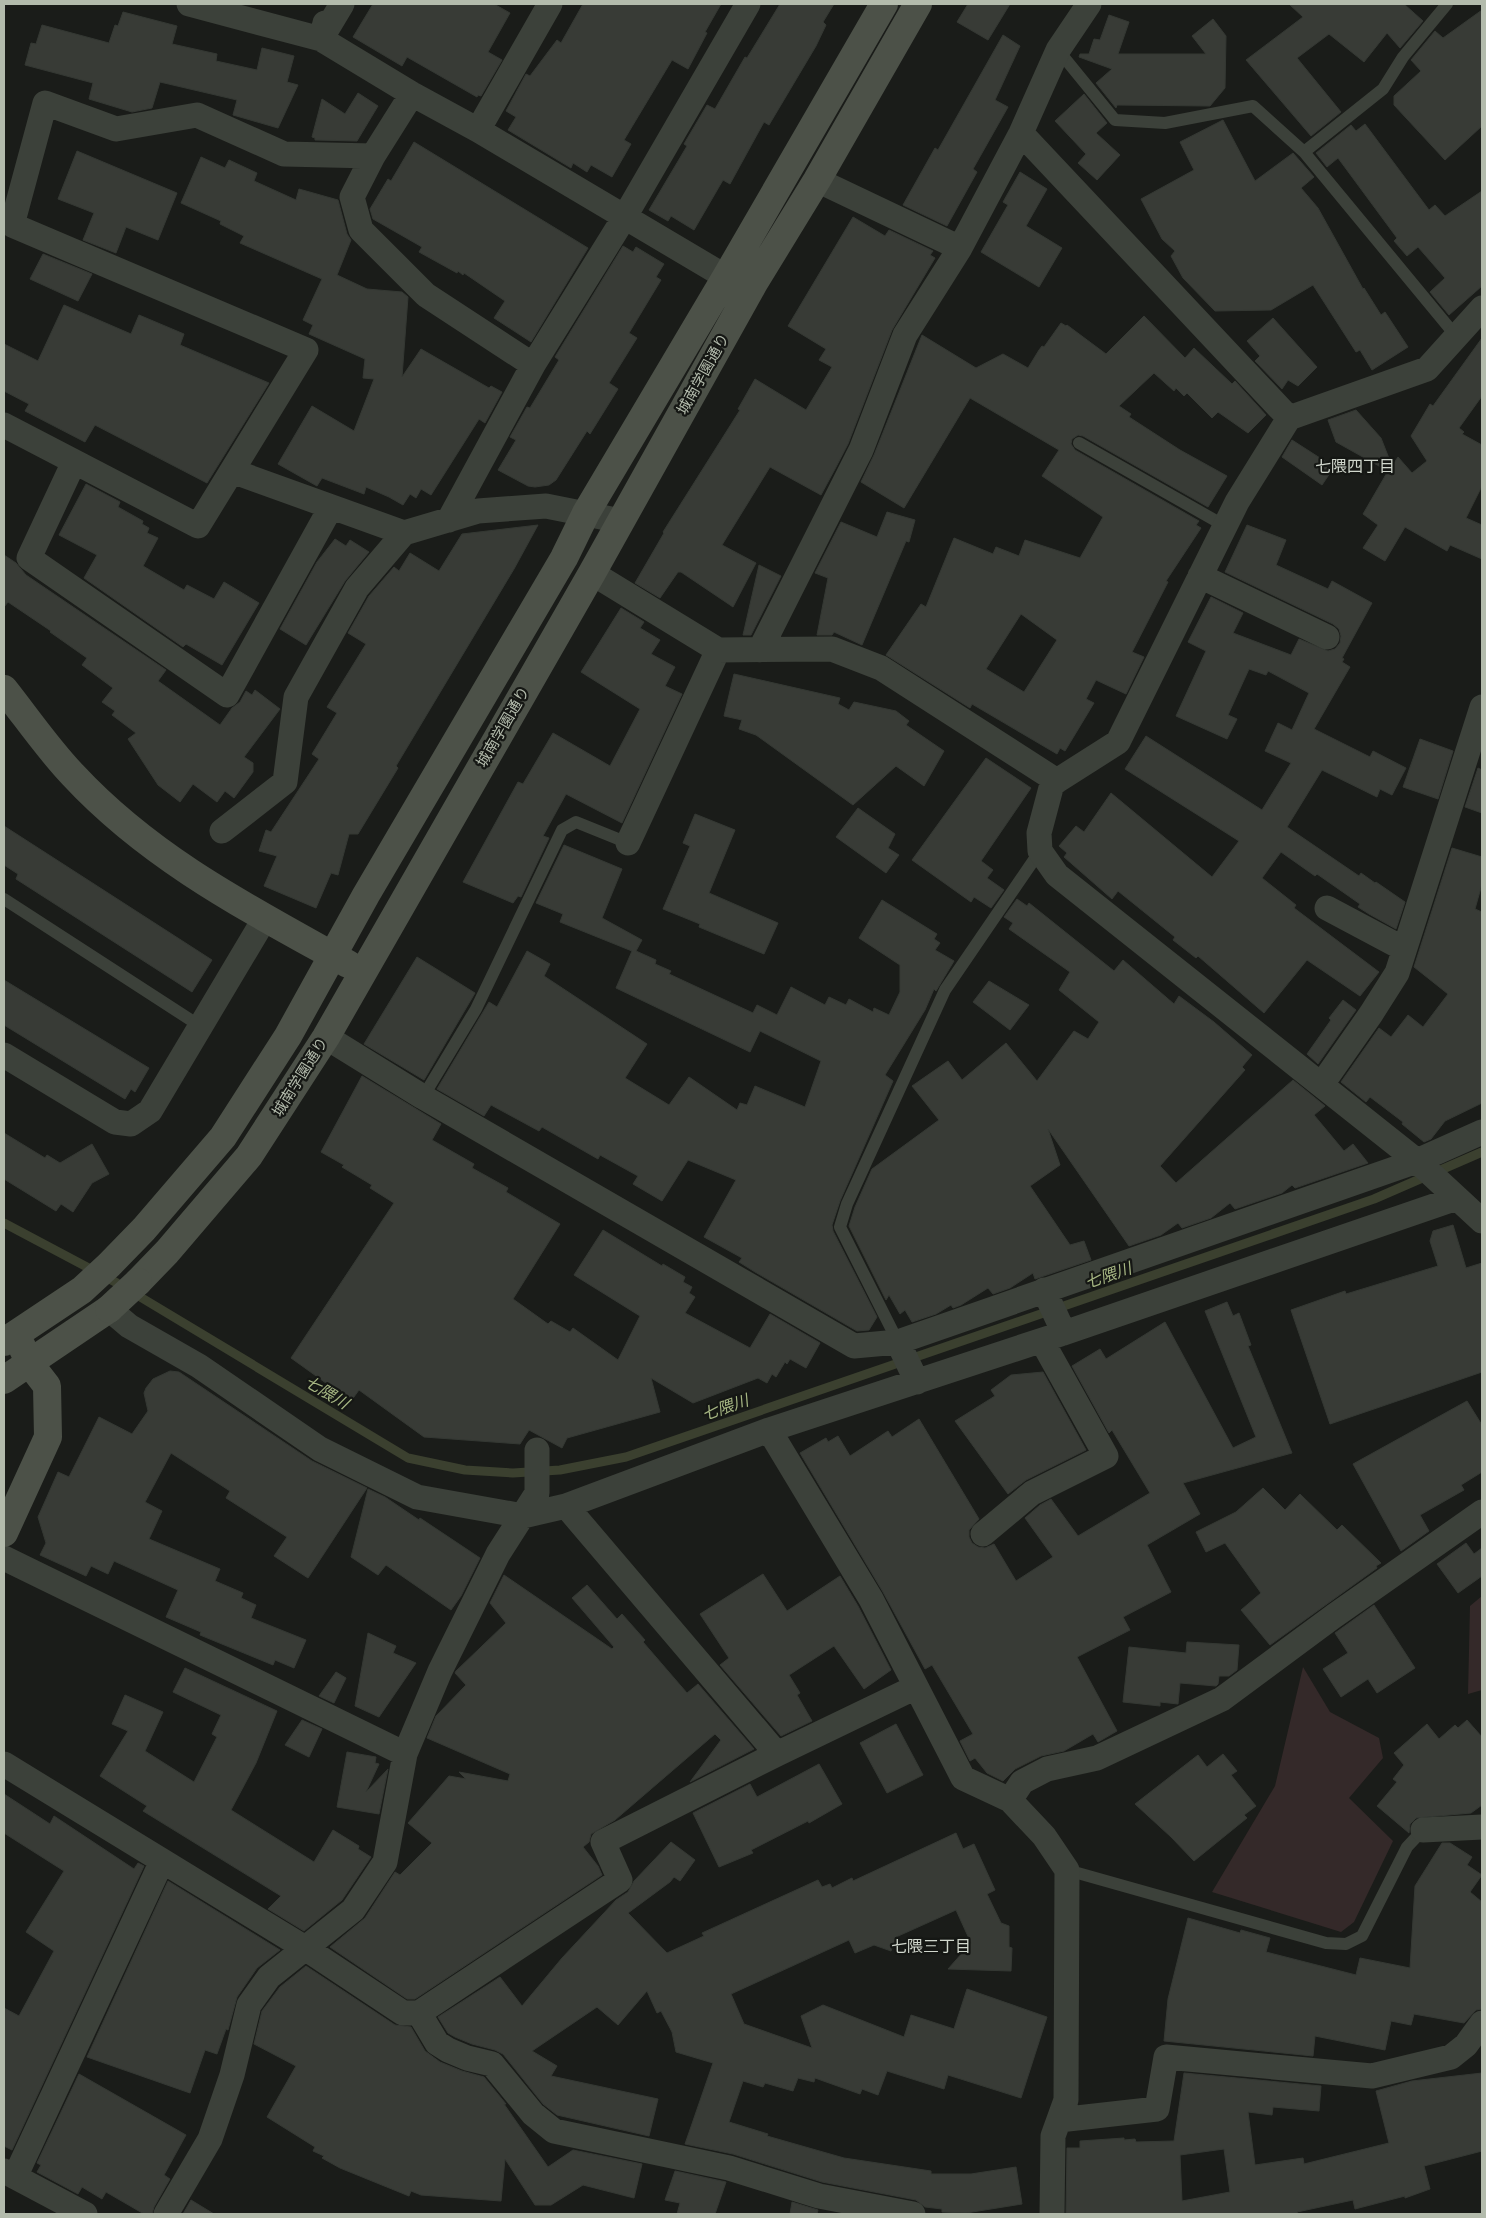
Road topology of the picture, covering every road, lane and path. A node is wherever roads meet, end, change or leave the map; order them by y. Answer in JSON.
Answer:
{"nodes":[{"id":1,"x":190,"y":4,"type":"edge"},
{"id":2,"x":330,"y":4,"type":"edge"},
{"id":3,"x":342,"y":4,"type":"edge"},
{"id":4,"x":550,"y":4,"type":"edge"},
{"id":5,"x":748,"y":4,"type":"edge"},
{"id":6,"x":884,"y":4,"type":"edge"},
{"id":7,"x":918,"y":4,"type":"edge"},
{"id":8,"x":1089,"y":4,"type":"edge"},
{"id":9,"x":1447,"y":4,"type":"edge"},
{"id":10,"x":321,"y":38,"type":"junction"},
{"id":11,"x":1058,"y":50,"type":"junction"},
{"id":12,"x":412,"y":94,"type":"junction"},
{"id":13,"x":478,"y":130,"type":"junction"},
{"id":14,"x":1021,"y":133,"type":"junction"},
{"id":15,"x":1304,"y":152,"type":"junction"},
{"id":16,"x":374,"y":156,"type":"junction"},
{"id":17,"x":817,"y":180,"type":"junction"},
{"id":18,"x":624,"y":218,"type":"junction"},
{"id":19,"x":960,"y":248,"type":"junction"},
{"id":20,"x":726,"y":277,"type":"junction"},
{"id":21,"x":1482,"y":308,"type":"edge"},
{"id":22,"x":1467,"y":335,"type":"edge"},
{"id":23,"x":533,"y":365,"type":"junction"},
{"id":24,"x":1289,"y":418,"type":"junction"},
{"id":25,"x":4,"y":425,"type":"edge"},
{"id":26,"x":1079,"y":443,"type":"dead end"},
{"id":27,"x":74,"y":462,"type":"junction"},
{"id":28,"x":232,"y":471,"type":"junction"},
{"id":29,"x":330,"y":507,"type":"junction"},
{"id":30,"x":586,"y":513,"type":"junction"},
{"id":31,"x":449,"y":520,"type":"junction"},
{"id":32,"x":620,"y":521,"type":"junction"},
{"id":33,"x":1225,"y":526,"type":"junction"},
{"id":34,"x":404,"y":533,"type":"junction"},
{"id":35,"x":592,"y":573,"type":"junction"},
{"id":36,"x":1200,"y":576,"type":"junction"},
{"id":37,"x":1327,"y":637,"type":"dead end"},
{"id":38,"x":718,"y":650,"type":"junction"},
{"id":39,"x":760,"y":650,"type":"junction"},
{"id":40,"x":4,"y":689,"type":"edge"},
{"id":41,"x":1482,"y":707,"type":"edge"},
{"id":42,"x":1057,"y":781,"type":"junction"},
{"id":43,"x":222,"y":831,"type":"dead end"},
{"id":44,"x":628,"y":843,"type":"joint"},
{"id":45,"x":1040,"y":851,"type":"junction"},
{"id":46,"x":4,"y":899,"type":"edge"},
{"id":47,"x":1327,"y":908,"type":"dead end"},
{"id":48,"x":265,"y":918,"type":"junction"},
{"id":49,"x":1404,"y":949,"type":"junction"},
{"id":50,"x":333,"y":955,"type":"junction"},
{"id":51,"x":362,"y":972,"type":"junction"},
{"id":52,"x":200,"y":1026,"type":"junction"},
{"id":53,"x":326,"y":1037,"type":"junction"},
{"id":54,"x":4,"y":1055,"type":"edge"},
{"id":55,"x":1322,"y":1084,"type":"junction"},
{"id":56,"x":423,"y":1097,"type":"junction"},
{"id":57,"x":1482,"y":1132,"type":"edge"},
{"id":58,"x":1417,"y":1161,"type":"junction"},
{"id":59,"x":1451,"y":1192,"type":"junction"},
{"id":60,"x":1482,"y":1221,"type":"edge"},
{"id":61,"x":1044,"y":1290,"type":"junction"},
{"id":62,"x":108,"y":1310,"type":"junction"},
{"id":63,"x":1053,"y":1337,"type":"junction"},
{"id":64,"x":10,"y":1338,"type":"edge"},
{"id":65,"x":898,"y":1342,"type":"junction"},
{"id":66,"x":30,"y":1364,"type":"junction"},
{"id":67,"x":4,"y":1380,"type":"edge"},
{"id":68,"x":917,"y":1382,"type":"junction"},
{"id":69,"x":769,"y":1430,"type":"junction"},
{"id":70,"x":537,"y":1450,"type":"dead end"},
{"id":71,"x":566,"y":1506,"type":"junction"},
{"id":72,"x":1482,"y":1512,"type":"edge"},
{"id":73,"x":522,"y":1516,"type":"junction"},
{"id":74,"x":4,"y":1532,"type":"edge"},
{"id":75,"x":984,"y":1534,"type":"dead end"},
{"id":76,"x":4,"y":1558,"type":"edge"},
{"id":77,"x":916,"y":1687,"type":"junction"},
{"id":78,"x":405,"y":1754,"type":"junction"},
{"id":79,"x":777,"y":1754,"type":"junction"},
{"id":80,"x":4,"y":1764,"type":"edge"},
{"id":81,"x":1010,"y":1800,"type":"junction"},
{"id":82,"x":1482,"y":1827,"type":"edge"},
{"id":83,"x":1423,"y":1830,"type":"joint"},
{"id":84,"x":162,"y":1861,"type":"junction"},
{"id":85,"x":1067,"y":1870,"type":"junction"},
{"id":86,"x":305,"y":1948,"type":"junction"},
{"id":87,"x":419,"y":2013,"type":"junction"},
{"id":88,"x":1482,"y":2023,"type":"edge"},
{"id":89,"x":1059,"y":2120,"type":"junction"},
{"id":90,"x":9,"y":2174,"type":"edge"},
{"id":91,"x":85,"y":2214,"type":"edge"},
{"id":92,"x":166,"y":2214,"type":"edge"},
{"id":93,"x":913,"y":2214,"type":"edge"},
{"id":94,"x":1052,"y":2214,"type":"edge"}],
"edges":[{"from":1,"to":10,"type":"street"},
{"from":2,"to":10,"type":"street"},
{"from":3,"to":10,"type":"street"},
{"from":4,"to":13,"type":"street"},
{"from":5,"to":18,"type":"street"},
{"from":6,"to":20,"type":"street","name":"城南学園通り"},
{"from":7,"to":17,"type":"street","name":"城南学園通り"},
{"from":8,"to":11,"type":"street"},
{"from":9,"to":15,"type":"lane"},
{"from":10,"to":12,"type":"street"},
{"from":11,"to":14,"type":"street"},
{"from":11,"to":15,"type":"lane"},
{"from":12,"to":13,"type":"street"},
{"from":12,"to":16,"type":"street"},
{"from":13,"to":18,"type":"street"},
{"from":14,"to":19,"type":"street"},
{"from":14,"to":24,"type":"street"},
{"from":15,"to":22,"type":"lane"},
{"from":16,"to":23,"type":"street"},
{"from":16,"to":28,"type":"street"},
{"from":17,"to":19,"type":"street"},
{"from":17,"to":32,"type":"street","name":"城南学園通り"},
{"from":18,"to":20,"type":"street"},
{"from":18,"to":23,"type":"street"},
{"from":19,"to":39,"type":"street"},
{"from":20,"to":30,"type":"street","name":"城南学園通り"},
{"from":21,"to":22,"type":"street"},
{"from":22,"to":24,"type":"street"},
{"from":23,"to":31,"type":"street"},
{"from":24,"to":33,"type":"street"},
{"from":25,"to":27,"type":"street"},
{"from":26,"to":33,"type":"lane"},
{"from":27,"to":28,"type":"street"},
{"from":27,"to":29,"type":"street"},
{"from":28,"to":29,"type":"street"},
{"from":29,"to":34,"type":"street"},
{"from":30,"to":31,"type":"street"},
{"from":30,"to":32,"type":"street"},
{"from":30,"to":50,"type":"street","name":"城南学園通り"},
{"from":31,"to":34,"type":"street"},
{"from":32,"to":35,"type":"street","name":"城南学園通り"},
{"from":33,"to":36,"type":"street"},
{"from":34,"to":43,"type":"street"},
{"from":35,"to":38,"type":"street"},
{"from":35,"to":51,"type":"street","name":"城南学園通り"},
{"from":36,"to":37,"type":"street"},
{"from":36,"to":42,"type":"street"},
{"from":38,"to":39,"type":"street"},
{"from":38,"to":44,"type":"street"},
{"from":39,"to":42,"type":"street"},
{"from":40,"to":48,"type":"street"},
{"from":41,"to":49,"type":"street"},
{"from":42,"to":45,"type":"street"},
{"from":44,"to":56,"type":"lane"},
{"from":45,"to":55,"type":"street"},
{"from":45,"to":65,"type":"lane"},
{"from":46,"to":52,"type":"lane"},
{"from":47,"to":49,"type":"street"},
{"from":48,"to":50,"type":"street"},
{"from":48,"to":52,"type":"street"},
{"from":49,"to":55,"type":"street"},
{"from":50,"to":51,"type":"street"},
{"from":50,"to":64,"type":"street","name":"城南学園通り"},
{"from":51,"to":53,"type":"street","name":"城南学園通り"},
{"from":52,"to":54,"type":"street"},
{"from":53,"to":56,"type":"street"},
{"from":53,"to":62,"type":"street","name":"城南学園通り","bridge":true},
{"from":55,"to":58,"type":"street"},
{"from":56,"to":65,"type":"street"},
{"from":57,"to":58,"type":"street"},
{"from":58,"to":59,"type":"street"},
{"from":58,"to":61,"type":"street"},
{"from":59,"to":60,"type":"street"},
{"from":59,"to":63,"type":"street"},
{"from":61,"to":63,"type":"street"},
{"from":61,"to":65,"type":"street"},
{"from":62,"to":66,"type":"street","name":"城南学園通り"},
{"from":62,"to":73,"type":"street"},
{"from":63,"to":68,"type":"street"},
{"from":63,"to":75,"type":"street"},
{"from":64,"to":66,"type":"street"},
{"from":65,"to":68,"type":"street"},
{"from":66,"to":67,"type":"street","name":"城南学園通り"},
{"from":66,"to":74,"type":"street"},
{"from":68,"to":69,"type":"street"},
{"from":69,"to":71,"type":"street"},
{"from":69,"to":77,"type":"street"},
{"from":70,"to":73,"type":"street"},
{"from":71,"to":73,"type":"street"},
{"from":71,"to":79,"type":"street"},
{"from":72,"to":81,"type":"street"},
{"from":73,"to":78,"type":"street"},
{"from":76,"to":78,"type":"street"},
{"from":77,"to":79,"type":"street"},
{"from":77,"to":81,"type":"street"},
{"from":78,"to":86,"type":"street"},
{"from":79,"to":87,"type":"street"},
{"from":80,"to":84,"type":"street"},
{"from":81,"to":85,"type":"street"},
{"from":82,"to":83,"type":"street"},
{"from":83,"to":85,"type":"lane"},
{"from":84,"to":86,"type":"street"},
{"from":84,"to":90,"type":"street"},
{"from":85,"to":89,"type":"street"},
{"from":86,"to":87,"type":"street"},
{"from":86,"to":92,"type":"street"},
{"from":87,"to":93,"type":"street"},
{"from":88,"to":89,"type":"street"},
{"from":89,"to":94,"type":"street"},
{"from":90,"to":91,"type":"street"}]}
